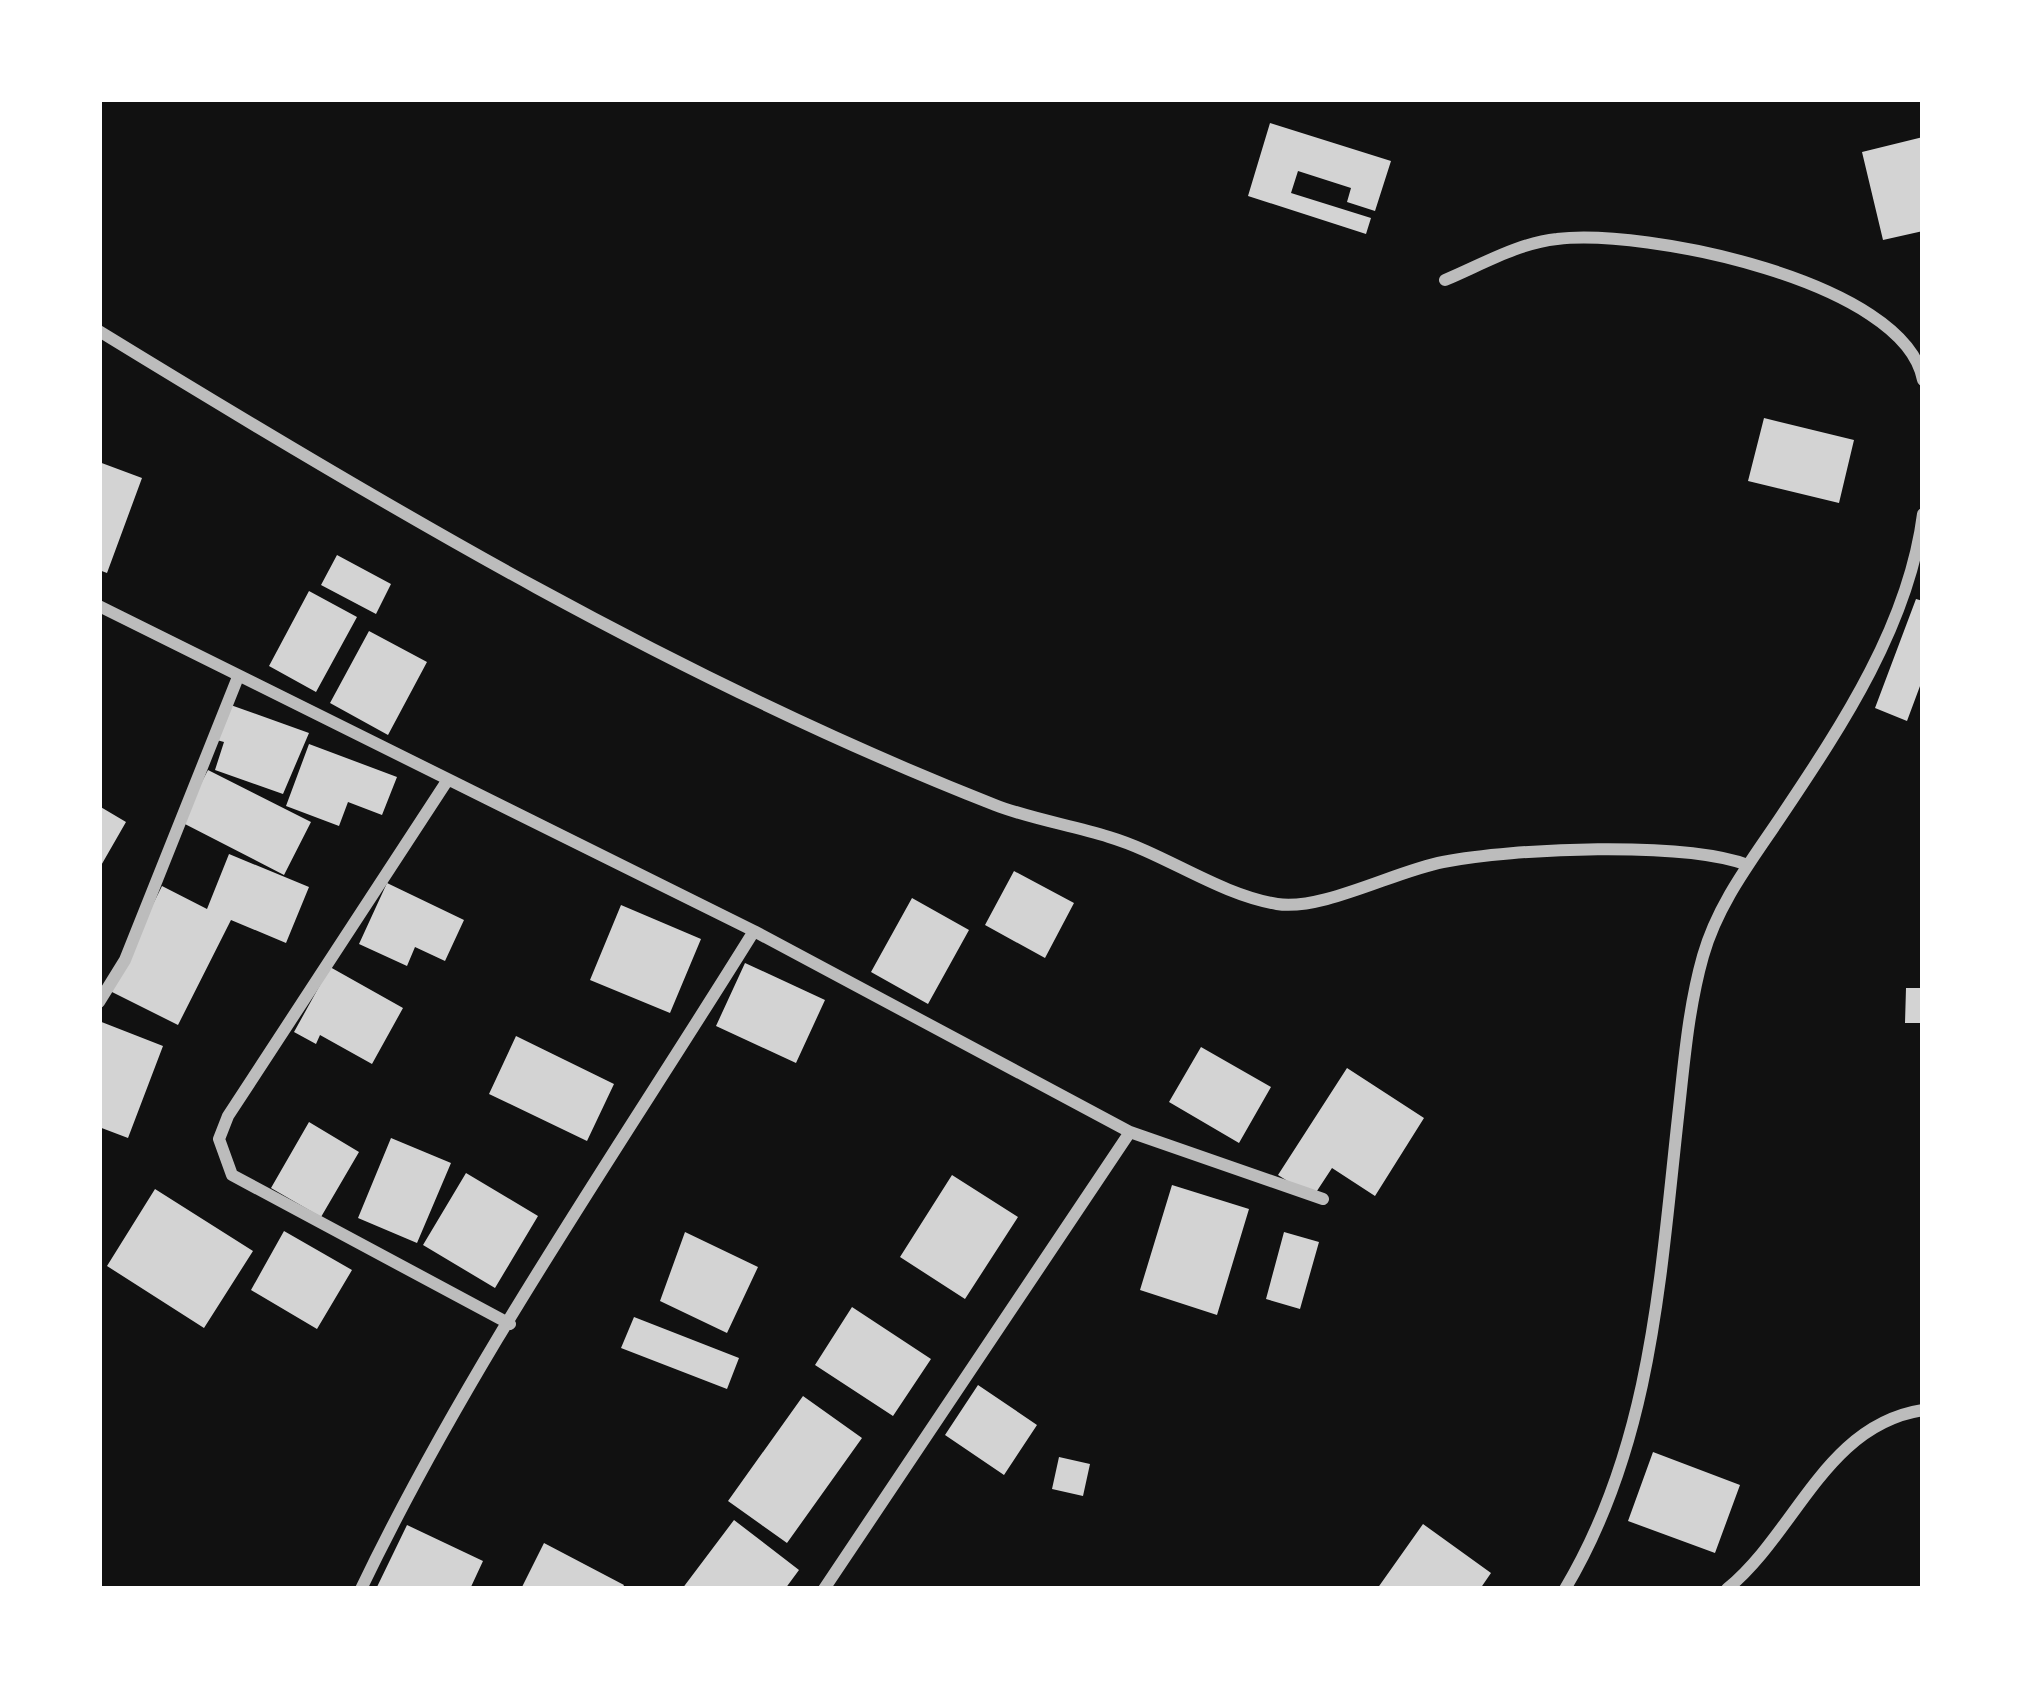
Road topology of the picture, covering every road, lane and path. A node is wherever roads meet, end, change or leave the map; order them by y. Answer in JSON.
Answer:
{"nodes":[{"id":1,"x":1445,"y":280,"type":"dead end"},
{"id":2,"x":99,"y":331,"type":"edge"},
{"id":3,"x":1923,"y":380,"type":"edge"},
{"id":4,"x":1923,"y":514,"type":"edge"},
{"id":5,"x":99,"y":606,"type":"edge"},
{"id":6,"x":238,"y":677,"type":"junction"},
{"id":7,"x":447,"y":781,"type":"junction"},
{"id":8,"x":1748,"y":866,"type":"junction"},
{"id":9,"x":754,"y":931,"type":"junction"},
{"id":10,"x":99,"y":1002,"type":"edge"},
{"id":11,"x":1130,"y":1132,"type":"junction"},
{"id":12,"x":1323,"y":1199,"type":"dead end"},
{"id":13,"x":510,"y":1324,"type":"junction"},
{"id":14,"x":1923,"y":1410,"type":"edge"},
{"id":15,"x":361,"y":1589,"type":"edge"},
{"id":16,"x":824,"y":1589,"type":"edge"},
{"id":17,"x":1565,"y":1589,"type":"edge"},
{"id":18,"x":1726,"y":1589,"type":"edge"}],
"edges":[{"from":1,"to":3,"type":"street"},
{"from":2,"to":8,"type":"street"},
{"from":4,"to":8,"type":"street"},
{"from":5,"to":6,"type":"street"},
{"from":6,"to":7,"type":"street"},
{"from":6,"to":10,"type":"street"},
{"from":7,"to":9,"type":"street"},
{"from":7,"to":13,"type":"street"},
{"from":8,"to":17,"type":"street"},
{"from":9,"to":11,"type":"street"},
{"from":9,"to":13,"type":"street"},
{"from":11,"to":12,"type":"street"},
{"from":11,"to":16,"type":"street"},
{"from":13,"to":15,"type":"street"},
{"from":14,"to":18,"type":"street"}]}
